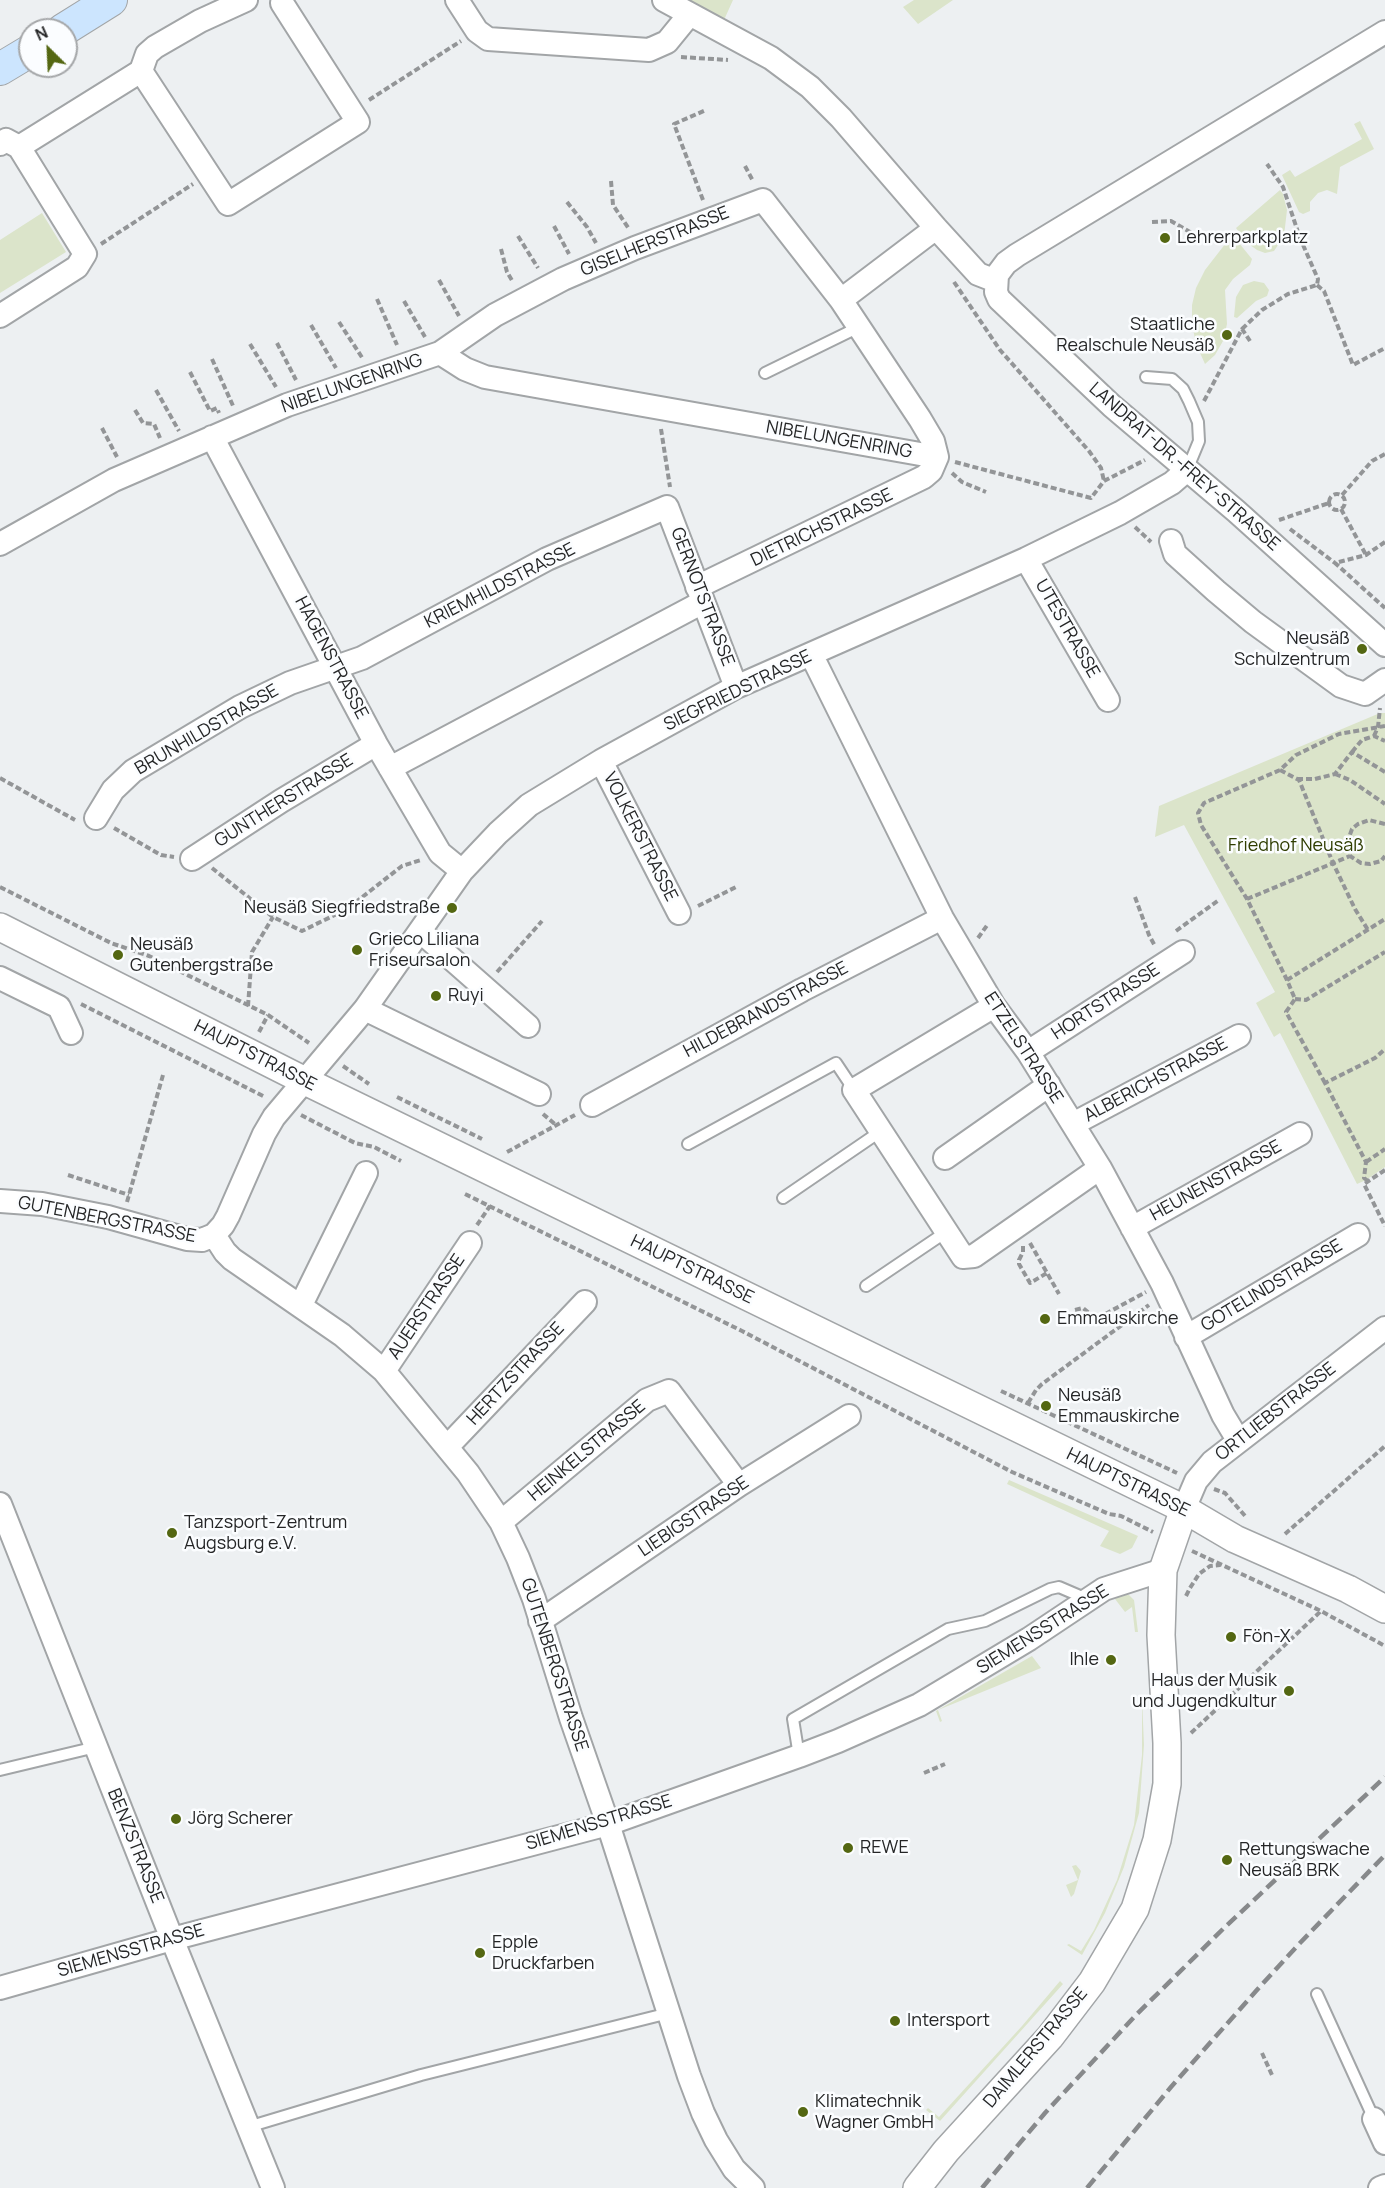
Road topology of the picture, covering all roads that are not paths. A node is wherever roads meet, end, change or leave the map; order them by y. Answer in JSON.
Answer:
{"nodes":[{"id":1,"x":111,"y":0,"type":"edge"},
{"id":2,"x":246,"y":0,"type":"edge"},
{"id":3,"x":457,"y":0,"type":"edge"},
{"id":4,"x":664,"y":0,"type":"edge"},
{"id":5,"x":284,"y":1,"type":"edge"},
{"id":6,"x":689,"y":15,"type":"junction"},
{"id":7,"x":78,"y":21,"type":"edge"},
{"id":8,"x":1385,"y":32,"type":"edge"},
{"id":9,"x":18,"y":58,"type":"edge"},
{"id":10,"x":0,"y":69,"type":"edge"},
{"id":11,"x":141,"y":71,"type":"junction"},
{"id":12,"x":10,"y":145,"type":"edge"},
{"id":13,"x":936,"y":228,"type":"junction"},
{"id":14,"x":996,"y":280,"type":"junction"},
{"id":15,"x":841,"y":300,"type":"junction"},
{"id":16,"x":0,"y":316,"type":"edge"},
{"id":17,"x":859,"y":327,"type":"junction"},
{"id":18,"x":438,"y":354,"type":"junction"},
{"id":19,"x":765,"y":373,"type":"dead end"},
{"id":20,"x":1146,"y":377,"type":"dead end"},
{"id":21,"x":227,"y":430,"type":"junction"},
{"id":22,"x":937,"y":457,"type":"junction"},
{"id":23,"x":1186,"y":470,"type":"junction"},
{"id":24,"x":667,"y":507,"type":"joint"},
{"id":25,"x":1171,"y":541,"type":"road end"},
{"id":26,"x":0,"y":544,"type":"edge"},
{"id":27,"x":1026,"y":559,"type":"junction"},
{"id":28,"x":700,"y":595,"type":"junction"},
{"id":29,"x":1385,"y":645,"type":"edge"},
{"id":30,"x":811,"y":654,"type":"junction"},
{"id":31,"x":336,"y":668,"type":"junction"},
{"id":32,"x":1385,"y":680,"type":"edge"},
{"id":33,"x":736,"y":687,"type":"junction"},
{"id":34,"x":1108,"y":700,"type":"dead end"},
{"id":35,"x":376,"y":744,"type":"junction"},
{"id":36,"x":601,"y":761,"type":"junction"},
{"id":37,"x":390,"y":768,"type":"junction"},
{"id":38,"x":96,"y":818,"type":"dead end"},
{"id":39,"x":192,"y":859,"type":"dead end"},
{"id":40,"x":462,"y":871,"type":"junction"},
{"id":41,"x":679,"y":913,"type":"dead end"},
{"id":42,"x":942,"y":918,"type":"junction"},
{"id":43,"x":0,"y":927,"type":"edge"},
{"id":44,"x":420,"y":931,"type":"junction"},
{"id":45,"x":1174,"y":958,"type":"road end"},
{"id":46,"x":0,"y":978,"type":"edge"},
{"id":47,"x":994,"y":1006,"type":"junction"},
{"id":48,"x":364,"y":1009,"type":"junction"},
{"id":49,"x":528,"y":1026,"type":"dead end"},
{"id":50,"x":71,"y":1033,"type":"dead end"},
{"id":51,"x":1239,"y":1036,"type":"dead end"},
{"id":52,"x":1028,"y":1052,"type":"junction"},
{"id":53,"x":305,"y":1081,"type":"junction"},
{"id":54,"x":1049,"y":1086,"type":"junction"},
{"id":55,"x":854,"y":1090,"type":"junction"},
{"id":56,"x":539,"y":1094,"type":"dead end"},
{"id":57,"x":592,"y":1105,"type":"road end"},
{"id":58,"x":1073,"y":1124,"type":"junction"},
{"id":59,"x":881,"y":1131,"type":"junction"},
{"id":60,"x":1300,"y":1134,"type":"dead end"},
{"id":61,"x":687,"y":1144,"type":"dead end"},
{"id":62,"x":945,"y":1158,"type":"dead end"},
{"id":63,"x":1100,"y":1168,"type":"junction"},
{"id":64,"x":366,"y":1173,"type":"dead end"},
{"id":65,"x":783,"y":1198,"type":"dead end"},
{"id":66,"x":0,"y":1201,"type":"edge"},
{"id":67,"x":1132,"y":1228,"type":"junction"},
{"id":68,"x":946,"y":1232,"type":"junction"},
{"id":69,"x":214,"y":1235,"type":"junction"},
{"id":70,"x":1358,"y":1235,"type":"dead end"},
{"id":71,"x":470,"y":1243,"type":"dead end"},
{"id":72,"x":866,"y":1286,"type":"dead end"},
{"id":73,"x":585,"y":1302,"type":"dead end"},
{"id":74,"x":301,"y":1305,"type":"junction"},
{"id":75,"x":1385,"y":1328,"type":"edge"},
{"id":76,"x":1186,"y":1337,"type":"junction"},
{"id":77,"x":384,"y":1371,"type":"junction"},
{"id":78,"x":849,"y":1416,"type":"dead end"},
{"id":79,"x":1238,"y":1440,"type":"junction"},
{"id":80,"x":448,"y":1446,"type":"junction"},
{"id":81,"x":739,"y":1485,"type":"junction"},
{"id":82,"x":0,"y":1504,"type":"edge"},
{"id":83,"x":1184,"y":1509,"type":"junction"},
{"id":84,"x":501,"y":1522,"type":"junction"},
{"id":85,"x":1163,"y":1570,"type":"junction"},
{"id":86,"x":1087,"y":1599,"type":"junction"},
{"id":87,"x":1385,"y":1609,"type":"edge"},
{"id":88,"x":540,"y":1621,"type":"junction"},
{"id":89,"x":96,"y":1747,"type":"junction"},
{"id":90,"x":799,"y":1756,"type":"junction"},
{"id":91,"x":0,"y":1770,"type":"edge"},
{"id":92,"x":608,"y":1824,"type":"junction"},
{"id":93,"x":172,"y":1939,"type":"junction"},
{"id":94,"x":0,"y":1988,"type":"edge"},
{"id":95,"x":1317,"y":1994,"type":"dead end"},
{"id":96,"x":669,"y":2013,"type":"junction"},
{"id":97,"x":1374,"y":2118,"type":"joint"},
{"id":98,"x":248,"y":2127,"type":"junction"},
{"id":99,"x":1385,"y":2143,"type":"edge"},
{"id":100,"x":1385,"y":2186,"type":"edge"},
{"id":101,"x":273,"y":2188,"type":"edge"},
{"id":102,"x":753,"y":2188,"type":"edge"},
{"id":103,"x":917,"y":2188,"type":"edge"},
{"id":104,"x":1380,"y":2188,"type":"edge"}],
"edges":[{"from":1,"to":7,"type":"main road"},
{"from":2,"to":11,"type":"street"},
{"from":3,"to":6,"type":"street"},
{"from":4,"to":6,"type":"street"},
{"from":5,"to":11,"type":"street"},
{"from":6,"to":13,"type":"street"},
{"from":8,"to":14,"type":"street"},
{"from":9,"to":10,"type":"main road"},
{"from":11,"to":12,"type":"street"},
{"from":12,"to":16,"type":"street"},
{"from":13,"to":14,"type":"street"},
{"from":13,"to":15,"type":"street"},
{"from":14,"to":23,"type":"street","name":"LANDRAT-DR.-FREY-STRASSE"},
{"from":15,"to":17,"type":"street","name":"GISELHERSTRASSE"},
{"from":15,"to":18,"type":"street","name":"GISELHERSTRASSE"},
{"from":17,"to":19,"type":"lane"},
{"from":17,"to":22,"type":"street","name":"GISELHERSTRASSE"},
{"from":18,"to":21,"type":"street","name":"NIBELUNGENRING"},
{"from":18,"to":22,"type":"street","name":"NIBELUNGENRING"},
{"from":20,"to":23,"type":"lane"},
{"from":21,"to":26,"type":"street","name":"NIBELUNGENRING"},
{"from":21,"to":31,"type":"street","name":"HAGENSTRASSE"},
{"from":22,"to":28,"type":"street","name":"DIETRICHSTRASSE"},
{"from":23,"to":27,"type":"street","name":"SIEGFRIEDSTRASSE"},
{"from":23,"to":29,"type":"street","name":"LANDRAT-DR.-FREY-STRASSE"},
{"from":24,"to":28,"type":"street","name":"GERNOTSTRASSE"},
{"from":24,"to":31,"type":"street","name":"KRIEMHILDSTRASSE"},
{"from":25,"to":32,"type":"street"},
{"from":27,"to":30,"type":"street","name":"SIEGFRIEDSTRASSE"},
{"from":27,"to":34,"type":"street","name":"UTESTRASSE"},
{"from":28,"to":33,"type":"street","name":"GERNOTSTRASSE"},
{"from":28,"to":37,"type":"street"},
{"from":30,"to":33,"type":"street","name":"SIEGFRIEDSTRASSE"},
{"from":30,"to":42,"type":"street","name":"ETZELSTRASSE"},
{"from":31,"to":35,"type":"street","name":"HAGENSTRASSE"},
{"from":31,"to":38,"type":"street","name":"BRUNHILDSTRASSE"},
{"from":33,"to":36,"type":"street","name":"SIEGFRIEDSTRASSE"},
{"from":35,"to":37,"type":"street","name":"HAGENSTRASSE"},
{"from":35,"to":39,"type":"street","name":"GUNTHERSTRASSE"},
{"from":36,"to":40,"type":"street","name":"SIEGFRIEDSTRASSE"},
{"from":36,"to":41,"type":"street","name":"VOLKERSTRASSE"},
{"from":37,"to":40,"type":"street","name":"HAGENSTRASSE"},
{"from":40,"to":44,"type":"street","name":"SIEGFRIEDSTRASSE"},
{"from":42,"to":47,"type":"street","name":"ETZELSTRASSE"},
{"from":42,"to":57,"type":"street","name":"HILDEBRANDSTRASSE"},
{"from":43,"to":53,"type":"street","name":"HAUPTSTRASSE"},
{"from":44,"to":48,"type":"street","name":"SIEGFRIEDSTRASSE"},
{"from":44,"to":49,"type":"street"},
{"from":45,"to":52,"type":"street","name":"HORTSTRASSE"},
{"from":46,"to":50,"type":"street"},
{"from":47,"to":52,"type":"street","name":"ETZELSTRASSE"},
{"from":47,"to":55,"type":"street"},
{"from":48,"to":53,"type":"street","name":"SIEGFRIEDSTRASSE"},
{"from":48,"to":56,"type":"street"},
{"from":51,"to":58,"type":"street","name":"ALBERICHSTRASSE"},
{"from":52,"to":54,"type":"street","name":"ETZELSTRASSE"},
{"from":53,"to":69,"type":"street","name":"GUTENBERGSTRASSE"},
{"from":53,"to":83,"type":"street","name":"HAUPTSTRASSE"},
{"from":54,"to":58,"type":"street","name":"ETZELSTRASSE"},
{"from":54,"to":62,"type":"street"},
{"from":55,"to":59,"type":"street"},
{"from":55,"to":61,"type":"lane"},
{"from":58,"to":63,"type":"street","name":"ETZELSTRASSE"},
{"from":59,"to":65,"type":"lane"},
{"from":59,"to":68,"type":"street"},
{"from":60,"to":67,"type":"street","name":"HEUNENSTRASSE"},
{"from":63,"to":67,"type":"street","name":"ETZELSTRASSE"},
{"from":63,"to":68,"type":"street"},
{"from":64,"to":74,"type":"street"},
{"from":66,"to":69,"type":"street","name":"GUTENBERGSTRASSE"},
{"from":67,"to":76,"type":"street","name":"ETZELSTRASSE"},
{"from":68,"to":72,"type":"lane"},
{"from":69,"to":74,"type":"street","name":"GUTENBERGSTRASSE"},
{"from":70,"to":76,"type":"street","name":"GOTELINDSTRASSE"},
{"from":71,"to":77,"type":"street","name":"AUERSTRASSE"},
{"from":73,"to":80,"type":"street","name":"HERTZSTRASSE"},
{"from":74,"to":77,"type":"street","name":"GUTENBERGSTRASSE"},
{"from":75,"to":79,"type":"street","name":"ORTLIEBSTRASSE"},
{"from":76,"to":79,"type":"street","name":"ETZELSTRASSE"},
{"from":77,"to":80,"type":"street","name":"GUTENBERGSTRASSE"},
{"from":78,"to":81,"type":"street","name":"LIEBIGSTRASSE"},
{"from":79,"to":83,"type":"street","name":"ORTLIEBSTRASSE"},
{"from":80,"to":84,"type":"street","name":"GUTENBERGSTRASSE"},
{"from":81,"to":84,"type":"street","name":"HEINKELSTRASSE"},
{"from":81,"to":88,"type":"street","name":"LIEBIGSTRASSE"},
{"from":82,"to":89,"type":"street","name":"BENZSTRASSE"},
{"from":83,"to":85,"type":"street","name":"DAIMLERSTRASSE"},
{"from":83,"to":87,"type":"street","name":"HAUPTSTRASSE"},
{"from":84,"to":88,"type":"street","name":"GUTENBERGSTRASSE"},
{"from":85,"to":86,"type":"street","name":"SIEMENSSTRASSE"},
{"from":85,"to":103,"type":"street","name":"DAIMLERSTRASSE"},
{"from":86,"to":90,"type":"street","name":"SIEMENSSTRASSE"},
{"from":86,"to":90,"type":"lane"},
{"from":88,"to":92,"type":"street","name":"GUTENBERGSTRASSE"},
{"from":89,"to":91,"type":"lane"},
{"from":89,"to":93,"type":"street","name":"BENZSTRASSE"},
{"from":90,"to":92,"type":"street","name":"SIEMENSSTRASSE"},
{"from":92,"to":93,"type":"street","name":"SIEMENSSTRASSE"},
{"from":92,"to":96,"type":"street","name":"GUTENBERGSTRASSE"},
{"from":93,"to":94,"type":"street","name":"SIEMENSSTRASSE"},
{"from":93,"to":98,"type":"street","name":"BENZSTRASSE"},
{"from":95,"to":97,"type":"lane"},
{"from":96,"to":98,"type":"lane"},
{"from":96,"to":102,"type":"street","name":"GUTENBERGSTRASSE"},
{"from":97,"to":99,"type":"street"},
{"from":98,"to":101,"type":"street","name":"BENZSTRASSE"},
{"from":100,"to":104,"type":"street"}]}
